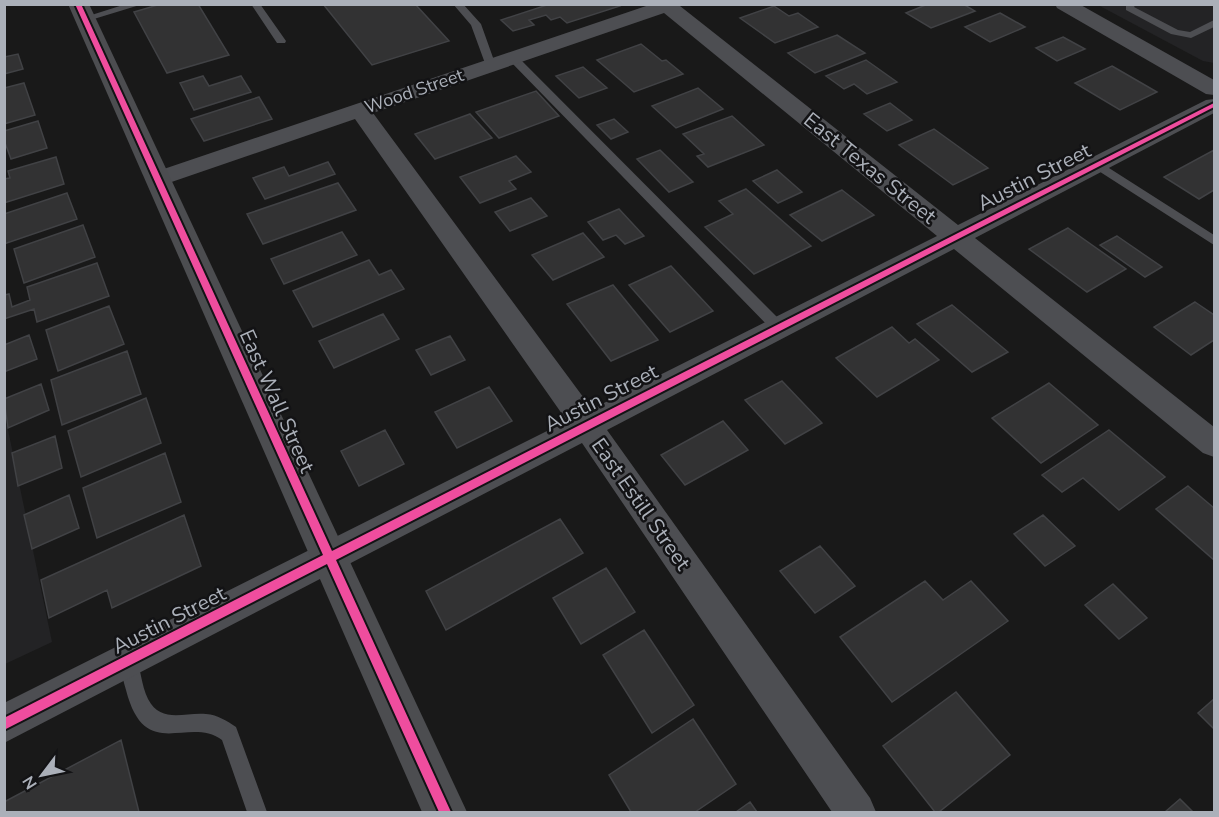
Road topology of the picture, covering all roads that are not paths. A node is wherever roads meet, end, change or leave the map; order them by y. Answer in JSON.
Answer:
{"nodes":[{"id":1,"x":139,"y":4,"type":"edge"},
{"id":2,"x":255,"y":4,"type":"edge"},
{"id":3,"x":457,"y":4,"type":"edge"},
{"id":4,"x":1064,"y":4,"type":"edge"},
{"id":5,"x":1131,"y":4,"type":"edge"},
{"id":6,"x":668,"y":5,"type":"edge"},
{"id":7,"x":81,"y":11,"type":"edge"},
{"id":8,"x":1215,"y":23,"type":"edge"},
{"id":9,"x":281,"y":42,"type":"dead end"},
{"id":10,"x":513,"y":58,"type":"junction"},
{"id":11,"x":491,"y":66,"type":"junction"},
{"id":12,"x":1215,"y":89,"type":"edge"},
{"id":13,"x":1215,"y":105,"type":"edge"},
{"id":14,"x":360,"y":110,"type":"junction"},
{"id":15,"x":1098,"y":165,"type":"junction"},
{"id":16,"x":157,"y":179,"type":"junction"},
{"id":17,"x":957,"y":237,"type":"junction"},
{"id":18,"x":1215,"y":241,"type":"edge"},
{"id":19,"x":779,"y":328,"type":"junction"},
{"id":20,"x":586,"y":426,"type":"junction"},
{"id":21,"x":1215,"y":444,"type":"edge"},
{"id":22,"x":329,"y":558,"type":"junction"},
{"id":23,"x":129,"y":660,"type":"junction"},
{"id":24,"x":4,"y":724,"type":"edge"},
{"id":25,"x":257,"y":813,"type":"edge"},
{"id":26,"x":445,"y":813,"type":"edge"},
{"id":27,"x":856,"y":813,"type":"edge"}],
"edges":[{"from":1,"to":7,"type":"lane"},
{"from":2,"to":9,"type":"lane"},
{"from":3,"to":11,"type":"lane"},
{"from":4,"to":12,"type":"street"},
{"from":5,"to":8,"type":"lane"},
{"from":6,"to":10,"type":"street","name":"Wood Street"},
{"from":6,"to":17,"type":"street","name":"East Texas Street"},
{"from":7,"to":16,"type":"street","name":"East Wall Street"},
{"from":10,"to":11,"type":"street","name":"Wood Street"},
{"from":10,"to":19,"type":"lane"},
{"from":11,"to":14,"type":"street","name":"Wood Street"},
{"from":13,"to":15,"type":"street","name":"Austin Street"},
{"from":14,"to":16,"type":"street","name":"Wood Street"},
{"from":14,"to":20,"type":"street","name":"East Estill Street"},
{"from":15,"to":17,"type":"street","name":"Austin Street"},
{"from":15,"to":18,"type":"lane"},
{"from":16,"to":22,"type":"street","name":"East Wall Street"},
{"from":17,"to":19,"type":"street","name":"Austin Street"},
{"from":17,"to":21,"type":"street","name":"East Texas Street"},
{"from":19,"to":20,"type":"street","name":"Austin Street"},
{"from":20,"to":22,"type":"street","name":"Austin Street"},
{"from":20,"to":27,"type":"street","name":"East Estill Street"},
{"from":22,"to":23,"type":"street","name":"Austin Street"},
{"from":22,"to":26,"type":"street","name":"East Wall Street"},
{"from":23,"to":24,"type":"street","name":"Austin Street"},
{"from":23,"to":25,"type":"lane"}]}
